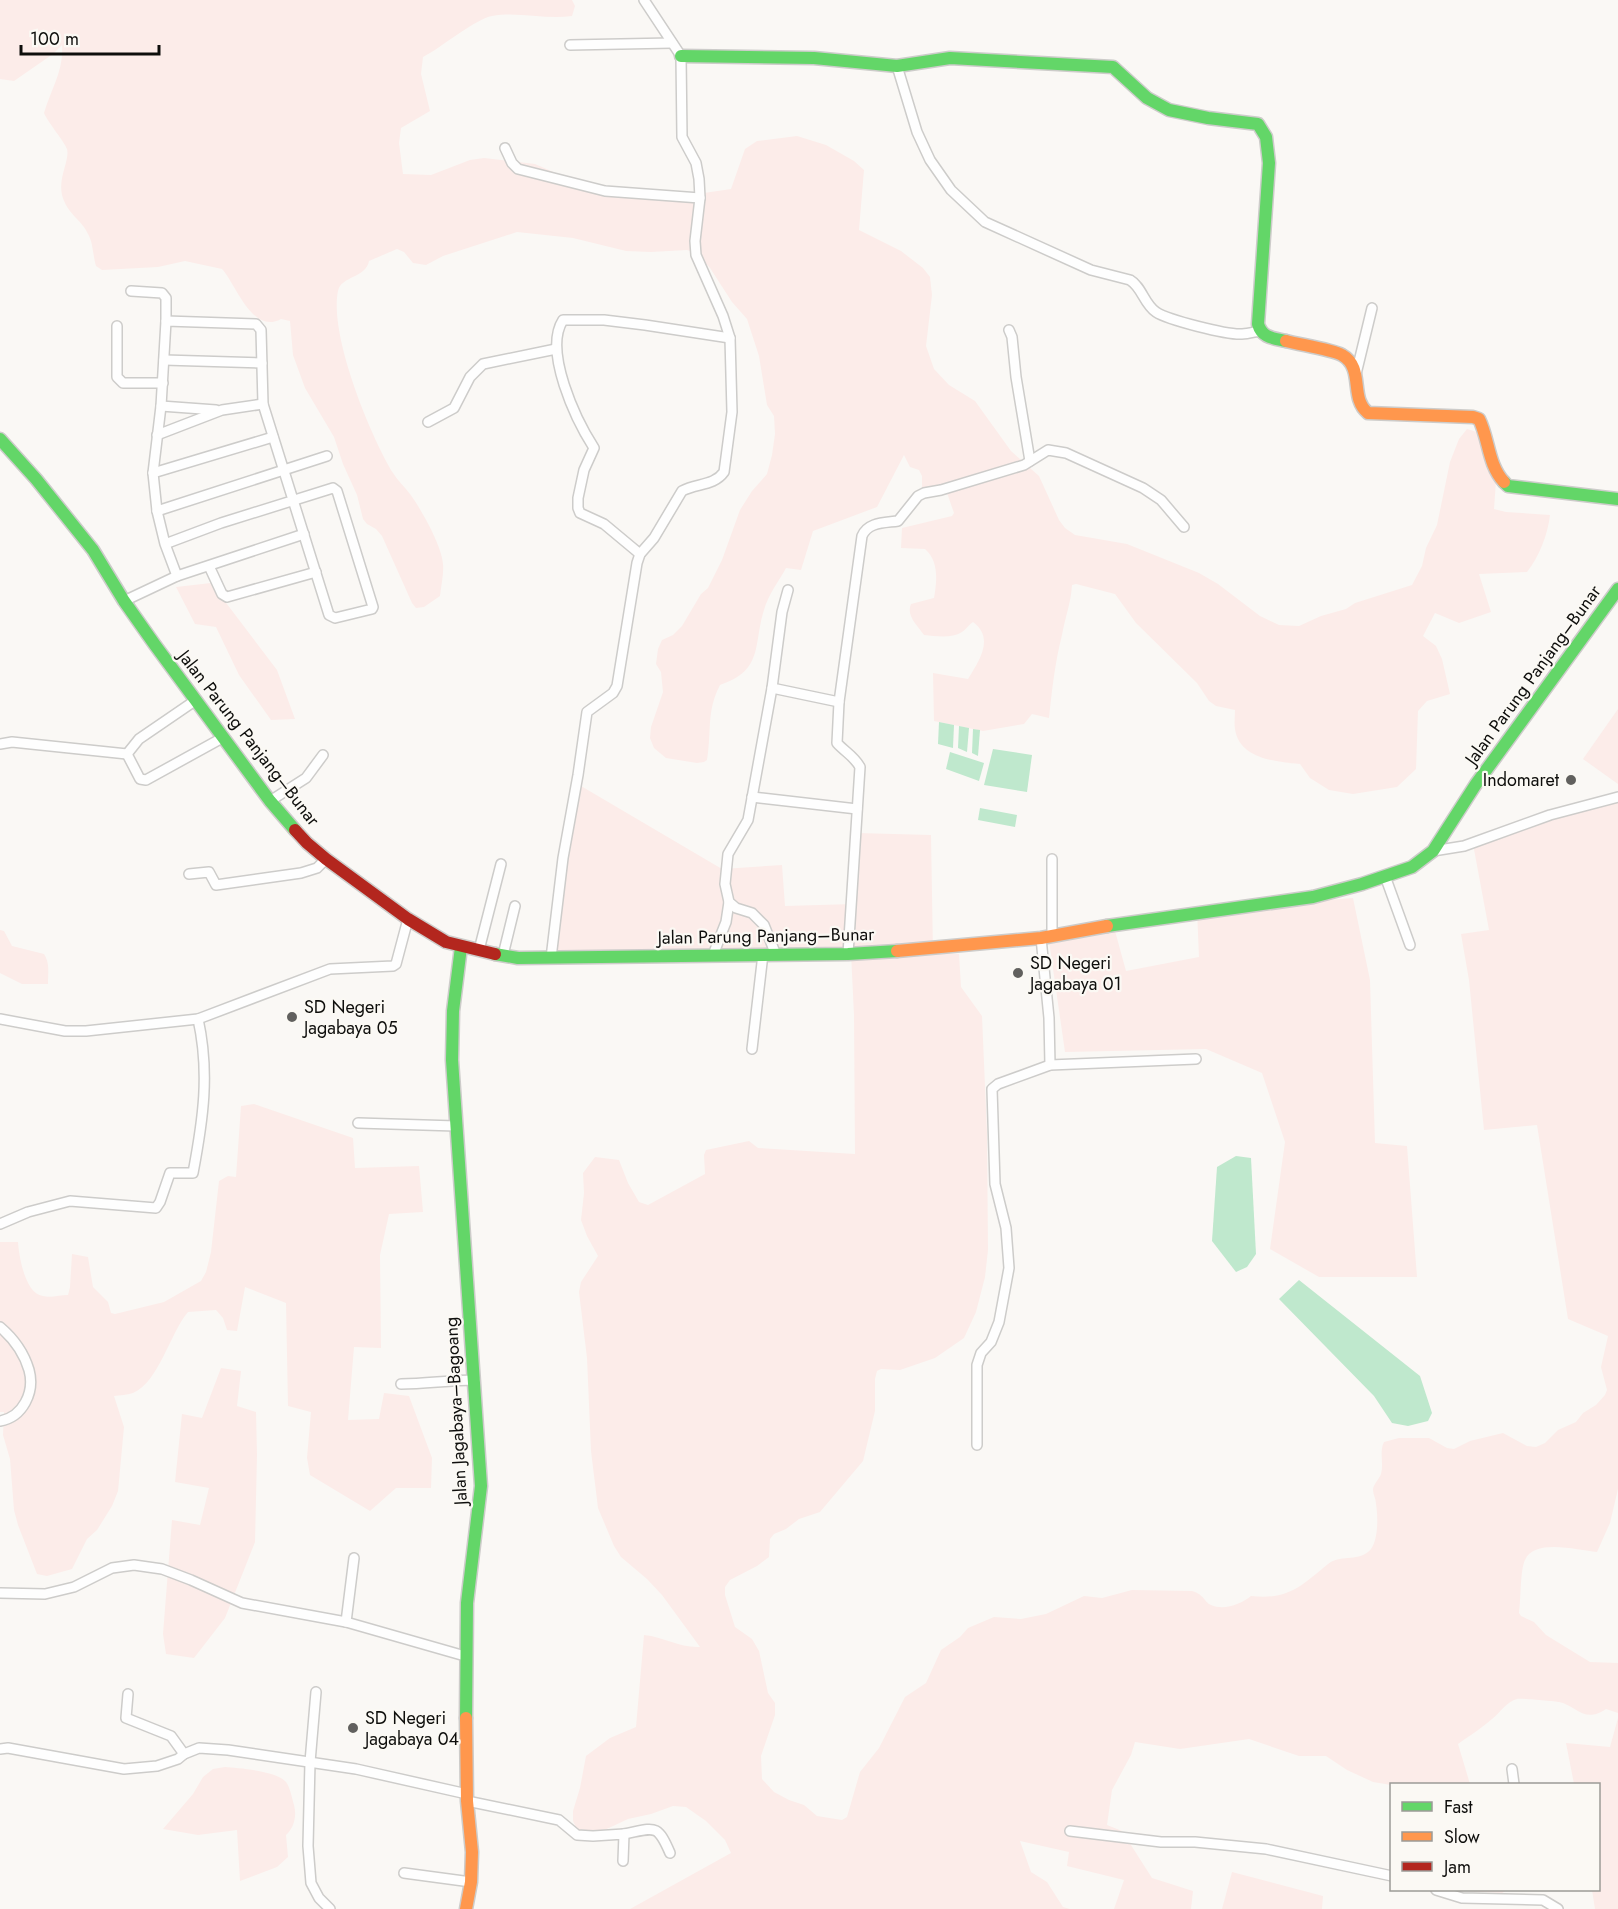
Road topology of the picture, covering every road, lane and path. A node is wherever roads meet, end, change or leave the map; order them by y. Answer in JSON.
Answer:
{"nodes":[{"id":1,"x":645,"y":0,"type":"edge"},
{"id":2,"x":672,"y":43,"type":"junction"},
{"id":3,"x":570,"y":45,"type":"dead end"},
{"id":4,"x":681,"y":56,"type":"junction"},
{"id":5,"x":897,"y":66,"type":"junction"},
{"id":6,"x":505,"y":148,"type":"dead end"},
{"id":7,"x":700,"y":198,"type":"junction"},
{"id":8,"x":131,"y":291,"type":"dead end"},
{"id":9,"x":1372,"y":308,"type":"dead end"},
{"id":10,"x":166,"y":321,"type":"junction"},
{"id":11,"x":117,"y":326,"type":"dead end"},
{"id":12,"x":1009,"y":330,"type":"dead end"},
{"id":13,"x":1260,"y":331,"type":"junction"},
{"id":14,"x":730,"y":338,"type":"junction"},
{"id":15,"x":556,"y":349,"type":"junction"},
{"id":16,"x":164,"y":360,"type":"junction"},
{"id":17,"x":262,"y":363,"type":"junction"},
{"id":18,"x":1356,"y":375,"type":"junction"},
{"id":19,"x":163,"y":383,"type":"junction"},
{"id":20,"x":263,"y":404,"type":"junction"},
{"id":21,"x":161,"y":406,"type":"junction"},
{"id":22,"x":222,"y":411,"type":"junction"},
{"id":23,"x":428,"y":422,"type":"dead end"},
{"id":24,"x":157,"y":435,"type":"junction"},
{"id":25,"x":273,"y":437,"type":"junction"},
{"id":26,"x":0,"y":439,"type":"edge"},
{"id":27,"x":327,"y":456,"type":"dead end"},
{"id":28,"x":1030,"y":461,"type":"junction"},
{"id":29,"x":284,"y":469,"type":"junction"},
{"id":30,"x":153,"y":473,"type":"junction"},
{"id":31,"x":294,"y":499,"type":"junction"},
{"id":32,"x":1618,"y":499,"type":"edge"},
{"id":33,"x":157,"y":511,"type":"junction"},
{"id":34,"x":1184,"y":527,"type":"dead end"},
{"id":35,"x":304,"y":534,"type":"junction"},
{"id":36,"x":165,"y":544,"type":"junction"},
{"id":37,"x":640,"y":554,"type":"junction"},
{"id":38,"x":209,"y":566,"type":"junction"},
{"id":39,"x":316,"y":572,"type":"junction"},
{"id":40,"x":177,"y":576,"type":"junction"},
{"id":41,"x":1618,"y":589,"type":"edge"},
{"id":42,"x":788,"y":590,"type":"dead end"},
{"id":43,"x":124,"y":601,"type":"junction"},
{"id":44,"x":772,"y":688,"type":"junction"},
{"id":45,"x":196,"y":700,"type":"junction"},
{"id":46,"x":839,"y":702,"type":"junction"},
{"id":47,"x":224,"y":737,"type":"junction"},
{"id":48,"x":0,"y":744,"type":"edge"},
{"id":49,"x":127,"y":754,"type":"junction"},
{"id":50,"x":323,"y":755,"type":"dead end"},
{"id":51,"x":752,"y":797,"type":"junction"},
{"id":52,"x":1618,"y":797,"type":"edge"},
{"id":53,"x":270,"y":801,"type":"junction"},
{"id":54,"x":857,"y":809,"type":"junction"},
{"id":55,"x":1433,"y":851,"type":"junction"},
{"id":56,"x":326,"y":859,"type":"junction"},
{"id":57,"x":1052,"y":859,"type":"dead end"},
{"id":58,"x":501,"y":864,"type":"dead end"},
{"id":59,"x":189,"y":874,"type":"dead end"},
{"id":60,"x":1385,"y":876,"type":"junction"},
{"id":61,"x":729,"y":902,"type":"junction"},
{"id":62,"x":515,"y":906,"type":"dead end"},
{"id":63,"x":408,"y":920,"type":"junction"},
{"id":64,"x":1046,"y":937,"type":"junction"},
{"id":65,"x":1410,"y":945,"type":"dead end"},
{"id":66,"x":461,"y":947,"type":"junction"},
{"id":67,"x":478,"y":950,"type":"junction"},
{"id":68,"x":763,"y":954,"type":"junction"},
{"id":69,"x":848,"y":954,"type":"junction"},
{"id":70,"x":713,"y":955,"type":"junction"},
{"id":71,"x":776,"y":955,"type":"junction"},
{"id":72,"x":503,"y":956,"type":"junction"},
{"id":73,"x":551,"y":958,"type":"junction"},
{"id":74,"x":0,"y":1019,"type":"edge"},
{"id":75,"x":198,"y":1019,"type":"junction"},
{"id":76,"x":752,"y":1049,"type":"dead end"},
{"id":77,"x":1196,"y":1059,"type":"dead end"},
{"id":78,"x":1050,"y":1065,"type":"junction"},
{"id":79,"x":358,"y":1124,"type":"dead end"},
{"id":80,"x":456,"y":1126,"type":"junction"},
{"id":81,"x":0,"y":1224,"type":"edge"},
{"id":82,"x":0,"y":1327,"type":"edge"},
{"id":83,"x":475,"y":1380,"type":"junction"},
{"id":84,"x":401,"y":1384,"type":"dead end"},
{"id":85,"x":0,"y":1421,"type":"edge"},
{"id":86,"x":977,"y":1445,"type":"dead end"},
{"id":87,"x":354,"y":1558,"type":"dead end"},
{"id":88,"x":0,"y":1593,"type":"edge"},
{"id":89,"x":346,"y":1623,"type":"junction"},
{"id":90,"x":465,"y":1656,"type":"junction"},
{"id":91,"x":316,"y":1692,"type":"dead end"},
{"id":92,"x":129,"y":1694,"type":"dead end"},
{"id":93,"x":0,"y":1749,"type":"edge"},
{"id":94,"x":184,"y":1754,"type":"junction"},
{"id":95,"x":310,"y":1762,"type":"junction"},
{"id":96,"x":1512,"y":1769,"type":"dead end"},
{"id":97,"x":1514,"y":1783,"type":"edge"},
{"id":98,"x":467,"y":1797,"type":"junction"},
{"id":99,"x":1070,"y":1832,"type":"dead end"},
{"id":100,"x":624,"y":1834,"type":"junction"},
{"id":101,"x":670,"y":1853,"type":"dead end"},
{"id":102,"x":623,"y":1861,"type":"dead end"},
{"id":103,"x":404,"y":1873,"type":"dead end"},
{"id":104,"x":1390,"y":1876,"type":"edge"},
{"id":105,"x":471,"y":1882,"type":"junction"},
{"id":106,"x":1439,"y":1891,"type":"edge"},
{"id":107,"x":1544,"y":1891,"type":"edge"},
{"id":108,"x":1543,"y":1900,"type":"junction"},
{"id":109,"x":330,"y":1909,"type":"edge"},
{"id":110,"x":466,"y":1909,"type":"edge"},
{"id":111,"x":1558,"y":1909,"type":"edge"}],
"edges":[{"from":1,"to":2,"type":"street"},
{"from":2,"to":3,"type":"street"},
{"from":2,"to":4,"type":"street"},
{"from":4,"to":5,"type":"street"},
{"from":4,"to":7,"type":"street"},
{"from":5,"to":13,"type":"street"},
{"from":5,"to":13,"type":"street"},
{"from":6,"to":7,"type":"street"},
{"from":7,"to":14,"type":"street"},
{"from":8,"to":10,"type":"street"},
{"from":9,"to":18,"type":"street"},
{"from":10,"to":16,"type":"street"},
{"from":10,"to":17,"type":"street"},
{"from":11,"to":19,"type":"street"},
{"from":12,"to":28,"type":"street"},
{"from":13,"to":18,"type":"street"},
{"from":14,"to":15,"type":"street"},
{"from":14,"to":37,"type":"street"},
{"from":15,"to":23,"type":"street"},
{"from":15,"to":37,"type":"street"},
{"from":16,"to":17,"type":"street"},
{"from":16,"to":19,"type":"street"},
{"from":17,"to":20,"type":"street"},
{"from":18,"to":32,"type":"street"},
{"from":19,"to":21,"type":"street"},
{"from":20,"to":22,"type":"street"},
{"from":20,"to":25,"type":"street"},
{"from":21,"to":22,"type":"street"},
{"from":21,"to":24,"type":"street"},
{"from":22,"to":24,"type":"street"},
{"from":24,"to":30,"type":"street"},
{"from":25,"to":29,"type":"street"},
{"from":25,"to":30,"type":"street"},
{"from":26,"to":43,"type":"street","name":"Jalan Parung Panjang–Bunar"},
{"from":27,"to":29,"type":"street"},
{"from":28,"to":34,"type":"street"},
{"from":28,"to":46,"type":"street"},
{"from":29,"to":31,"type":"street"},
{"from":29,"to":33,"type":"street"},
{"from":30,"to":33,"type":"street"},
{"from":31,"to":35,"type":"street"},
{"from":31,"to":36,"type":"street"},
{"from":31,"to":39,"type":"street"},
{"from":33,"to":36,"type":"street"},
{"from":35,"to":38,"type":"street"},
{"from":35,"to":39,"type":"street"},
{"from":36,"to":40,"type":"street"},
{"from":37,"to":73,"type":"street"},
{"from":38,"to":39,"type":"street"},
{"from":38,"to":40,"type":"street"},
{"from":40,"to":43,"type":"street"},
{"from":41,"to":55,"type":"street","name":"Jalan Parung Panjang–Bunar"},
{"from":42,"to":44,"type":"street"},
{"from":43,"to":45,"type":"street","name":"Jalan Parung Panjang–Bunar"},
{"from":44,"to":46,"type":"street"},
{"from":44,"to":51,"type":"street"},
{"from":45,"to":47,"type":"street","name":"Jalan Parung Panjang–Bunar"},
{"from":45,"to":49,"type":"street"},
{"from":46,"to":54,"type":"street"},
{"from":47,"to":49,"type":"street"},
{"from":47,"to":53,"type":"street","name":"Jalan Parung Panjang–Bunar"},
{"from":48,"to":49,"type":"street"},
{"from":50,"to":53,"type":"street"},
{"from":51,"to":54,"type":"street"},
{"from":51,"to":61,"type":"street"},
{"from":52,"to":55,"type":"street"},
{"from":53,"to":56,"type":"street","name":"Jalan Parung Panjang–Bunar"},
{"from":54,"to":69,"type":"street"},
{"from":55,"to":60,"type":"street","name":"Jalan Parung Panjang–Bunar"},
{"from":56,"to":59,"type":"street"},
{"from":56,"to":63,"type":"street","name":"Jalan Parung Panjang–Bunar"},
{"from":57,"to":64,"type":"street"},
{"from":58,"to":67,"type":"street"},
{"from":60,"to":64,"type":"street","name":"Jalan Parung Panjang–Bunar"},
{"from":60,"to":65,"type":"street"},
{"from":61,"to":70,"type":"street"},
{"from":61,"to":71,"type":"street"},
{"from":62,"to":72,"type":"street"},
{"from":63,"to":66,"type":"street","name":"Jalan Parung Panjang–Bunar"},
{"from":63,"to":75,"type":"street"},
{"from":64,"to":69,"type":"street","name":"Jalan Parung Panjang–Bunar"},
{"from":64,"to":78,"type":"street"},
{"from":66,"to":67,"type":"street","name":"Jalan Parung Panjang–Bunar"},
{"from":66,"to":80,"type":"street","name":"Jalan Jagabaya–Bagoang"},
{"from":67,"to":72,"type":"street","name":"Jalan Parung Panjang–Bunar"},
{"from":68,"to":70,"type":"street","name":"Jalan Parung Panjang–Bunar"},
{"from":68,"to":71,"type":"street","name":"Jalan Parung Panjang–Bunar"},
{"from":68,"to":76,"type":"street"},
{"from":69,"to":71,"type":"street","name":"Jalan Parung Panjang–Bunar"},
{"from":70,"to":73,"type":"street","name":"Jalan Parung Panjang–Bunar"},
{"from":72,"to":73,"type":"street","name":"Jalan Parung Panjang–Bunar"},
{"from":74,"to":75,"type":"street"},
{"from":75,"to":81,"type":"street"},
{"from":77,"to":78,"type":"street"},
{"from":78,"to":86,"type":"street"},
{"from":79,"to":80,"type":"street"},
{"from":80,"to":83,"type":"street","name":"Jalan Jagabaya–Bagoang"},
{"from":82,"to":85,"type":"street"},
{"from":83,"to":84,"type":"street"},
{"from":83,"to":90,"type":"street","name":"Jalan Jagabaya–Bagoang"},
{"from":87,"to":89,"type":"street"},
{"from":88,"to":89,"type":"street"},
{"from":89,"to":90,"type":"street"},
{"from":90,"to":98,"type":"street","name":"Jalan Jagabaya–Bagoang"},
{"from":91,"to":95,"type":"street"},
{"from":92,"to":94,"type":"street"},
{"from":93,"to":94,"type":"street"},
{"from":94,"to":95,"type":"street"},
{"from":95,"to":98,"type":"street"},
{"from":95,"to":109,"type":"street"},
{"from":96,"to":97,"type":"street"},
{"from":98,"to":100,"type":"street"},
{"from":98,"to":105,"type":"street","name":"Jalan Jagabaya–Bagoang"},
{"from":99,"to":104,"type":"street"},
{"from":100,"to":101,"type":"street"},
{"from":100,"to":102,"type":"street"},
{"from":103,"to":105,"type":"street"},
{"from":105,"to":110,"type":"street","name":"Jalan Jagabaya–Bagoang"},
{"from":106,"to":108,"type":"street"},
{"from":107,"to":108,"type":"street"},
{"from":108,"to":111,"type":"street"}]}
